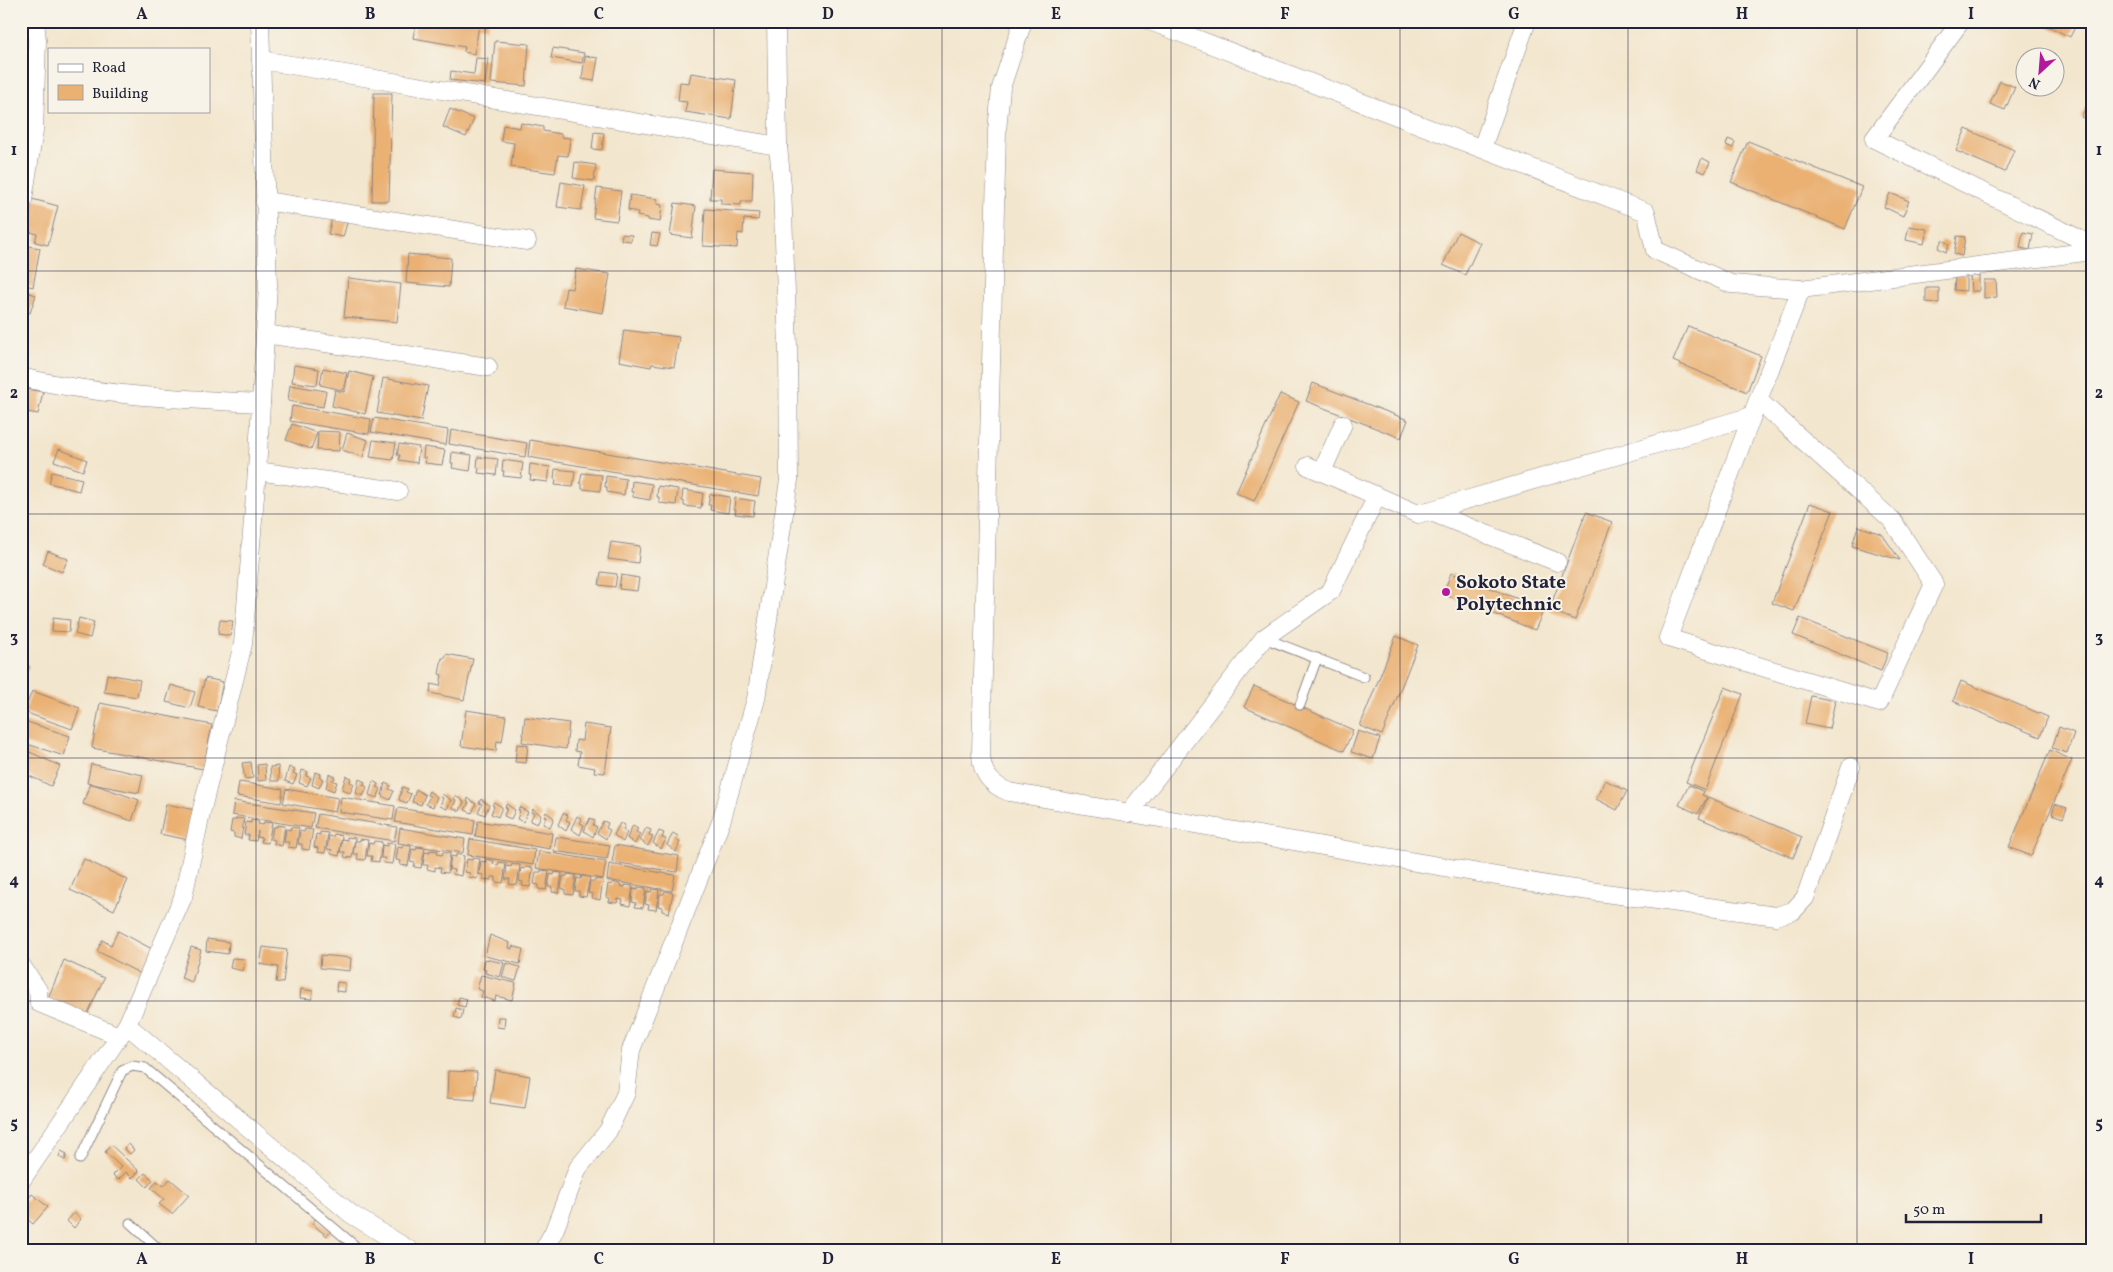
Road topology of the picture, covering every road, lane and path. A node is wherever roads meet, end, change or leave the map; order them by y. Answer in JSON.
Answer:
{"nodes":[{"id":1,"x":35,"y":21,"type":"edge"},
{"id":2,"x":260,"y":21,"type":"edge"},
{"id":3,"x":776,"y":21,"type":"edge"},
{"id":4,"x":1023,"y":21,"type":"edge"},
{"id":5,"x":1150,"y":21,"type":"edge"},
{"id":6,"x":1527,"y":21,"type":"edge"},
{"id":7,"x":1961,"y":21,"type":"edge"},
{"id":8,"x":261,"y":60,"type":"junction"},
{"id":9,"x":27,"y":135,"type":"edge"},
{"id":10,"x":778,"y":146,"type":"junction"},
{"id":11,"x":1482,"y":148,"type":"junction"},
{"id":12,"x":265,"y":201,"type":"junction"},
{"id":13,"x":21,"y":213,"type":"edge"},
{"id":14,"x":527,"y":241,"type":"dead end"},
{"id":15,"x":2092,"y":245,"type":"edge"},
{"id":16,"x":2092,"y":250,"type":"edge"},
{"id":17,"x":1801,"y":289,"type":"junction"},
{"id":18,"x":265,"y":334,"type":"junction"},
{"id":19,"x":488,"y":367,"type":"dead end"},
{"id":20,"x":21,"y":377,"type":"edge"},
{"id":21,"x":261,"y":404,"type":"junction"},
{"id":22,"x":1756,"y":408,"type":"junction"},
{"id":23,"x":1343,"y":424,"type":"dead end"},
{"id":24,"x":257,"y":471,"type":"junction"},
{"id":25,"x":398,"y":491,"type":"dead end"},
{"id":26,"x":1377,"y":496,"type":"junction"},
{"id":27,"x":1428,"y":511,"type":"junction"},
{"id":28,"x":1557,"y":562,"type":"dead end"},
{"id":29,"x":1264,"y":638,"type":"junction"},
{"id":30,"x":1317,"y":658,"type":"junction"},
{"id":31,"x":1364,"y":677,"type":"dead end"},
{"id":32,"x":1300,"y":705,"type":"dead end"},
{"id":33,"x":1851,"y":767,"type":"dead end"},
{"id":34,"x":1129,"y":813,"type":"junction"},
{"id":35,"x":21,"y":965,"type":"edge"},
{"id":36,"x":123,"y":1030,"type":"junction"},
{"id":37,"x":80,"y":1159,"type":"dead end"},
{"id":38,"x":21,"y":1181,"type":"edge"},
{"id":39,"x":130,"y":1223,"type":"dead end"},
{"id":40,"x":161,"y":1251,"type":"edge"},
{"id":41,"x":361,"y":1251,"type":"edge"},
{"id":42,"x":411,"y":1251,"type":"edge"},
{"id":43,"x":543,"y":1251,"type":"edge"}],
"edges":[{"from":1,"to":9,"type":"street"},
{"from":2,"to":8,"type":"street"},
{"from":3,"to":10,"type":"street"},
{"from":4,"to":34,"type":"street"},
{"from":5,"to":11,"type":"street"},
{"from":6,"to":11,"type":"street"},
{"from":7,"to":15,"type":"street"},
{"from":8,"to":10,"type":"street"},
{"from":8,"to":12,"type":"street"},
{"from":9,"to":13,"type":"street"},
{"from":10,"to":43,"type":"street"},
{"from":11,"to":17,"type":"street"},
{"from":12,"to":14,"type":"street"},
{"from":12,"to":18,"type":"street"},
{"from":16,"to":17,"type":"street"},
{"from":17,"to":22,"type":"street"},
{"from":18,"to":19,"type":"street"},
{"from":18,"to":21,"type":"street"},
{"from":20,"to":21,"type":"street"},
{"from":21,"to":24,"type":"street"},
{"from":22,"to":22,"type":"street"},
{"from":22,"to":27,"type":"street"},
{"from":23,"to":26,"type":"street"},
{"from":24,"to":25,"type":"street"},
{"from":24,"to":36,"type":"street"},
{"from":26,"to":27,"type":"street"},
{"from":26,"to":29,"type":"street"},
{"from":27,"to":28,"type":"street"},
{"from":29,"to":30,"type":"lane"},
{"from":29,"to":34,"type":"street"},
{"from":30,"to":31,"type":"lane"},
{"from":30,"to":32,"type":"lane"},
{"from":33,"to":34,"type":"street"},
{"from":35,"to":36,"type":"street"},
{"from":36,"to":38,"type":"street"},
{"from":36,"to":42,"type":"street"},
{"from":37,"to":41,"type":"lane"},
{"from":39,"to":40,"type":"lane"}]}
